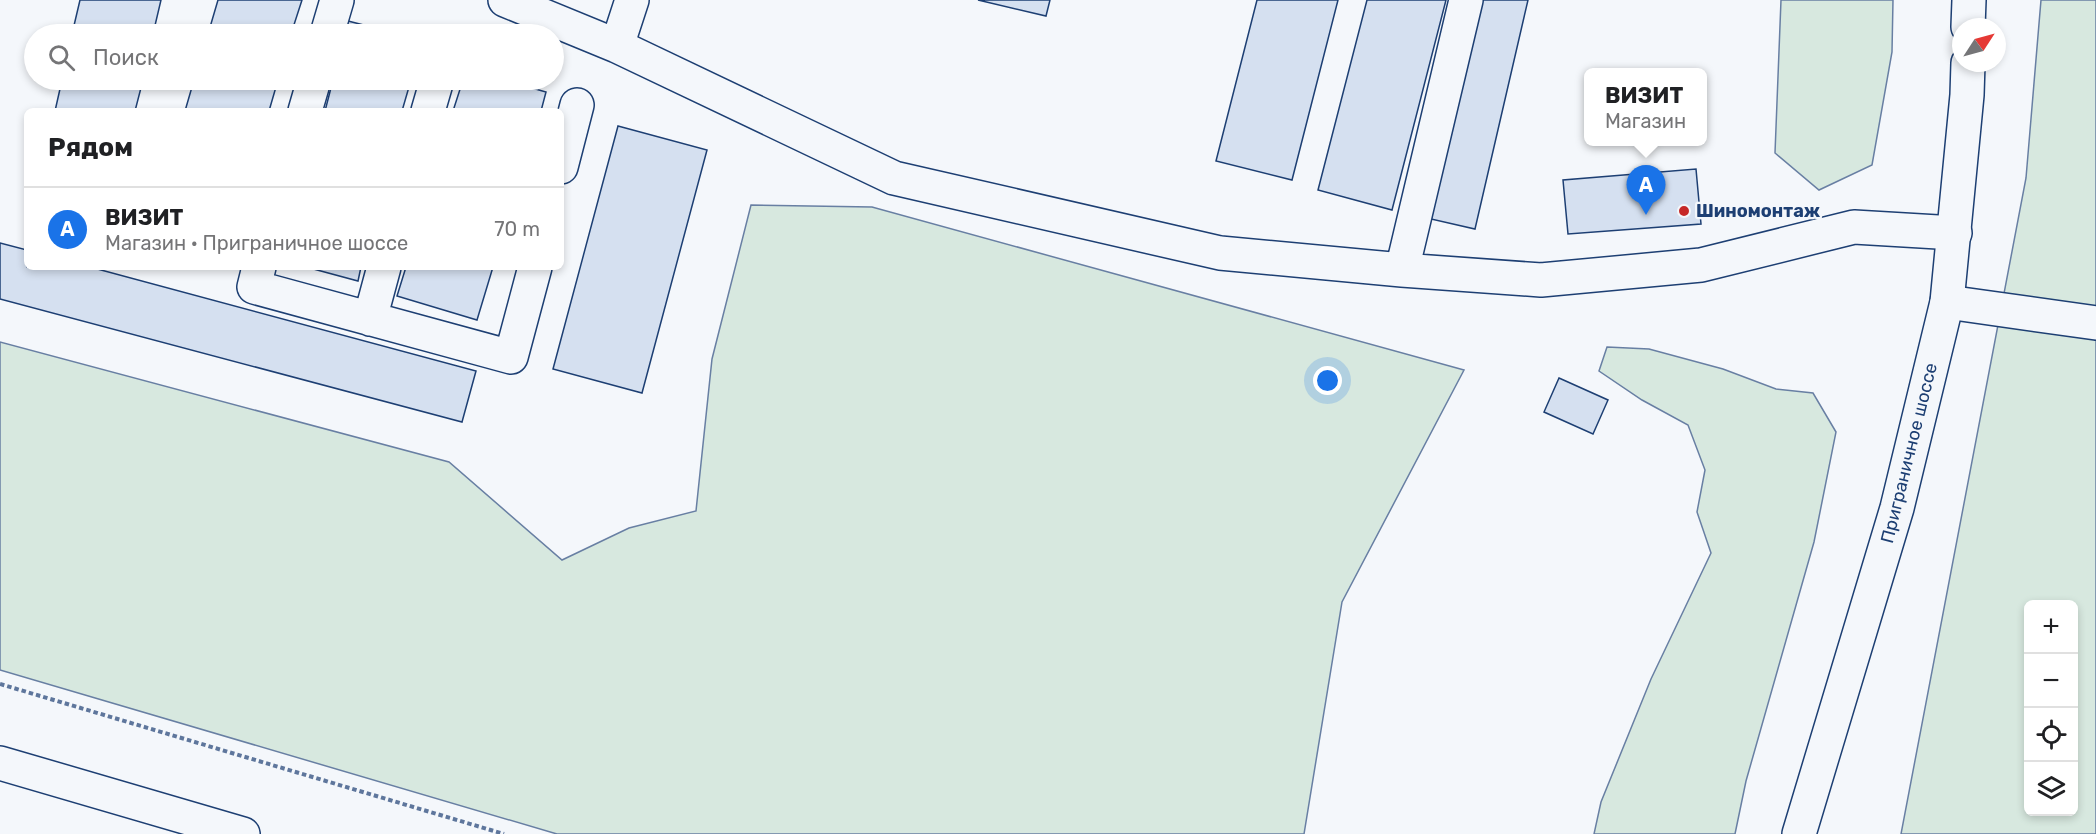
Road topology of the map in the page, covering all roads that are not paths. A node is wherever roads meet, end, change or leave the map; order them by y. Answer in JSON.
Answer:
{"nodes":[{"id":1,"x":337,"y":0,"type":"edge"},
{"id":2,"x":505,"y":0,"type":"edge"},
{"id":3,"x":632,"y":0,"type":"edge"},
{"id":4,"x":1466,"y":0,"type":"edge"},
{"id":5,"x":1969,"y":0,"type":"edge"},
{"id":6,"x":1968,"y":18,"type":"edge"},
{"id":7,"x":330,"y":24,"type":"edge"},
{"id":8,"x":563,"y":24,"type":"edge"},
{"id":9,"x":564,"y":24,"type":"edge"},
{"id":10,"x":617,"y":46,"type":"junction"},
{"id":11,"x":1968,"y":72,"type":"edge"},
{"id":12,"x":311,"y":90,"type":"edge"},
{"id":13,"x":434,"y":90,"type":"edge"},
{"id":14,"x":577,"y":105,"type":"dead end"},
{"id":15,"x":306,"y":108,"type":"edge"},
{"id":16,"x":429,"y":108,"type":"edge"},
{"id":17,"x":564,"y":155,"type":"edge"},
{"id":18,"x":1955,"y":233,"type":"junction"},
{"id":19,"x":258,"y":270,"type":"edge"},
{"id":20,"x":383,"y":270,"type":"edge"},
{"id":21,"x":534,"y":270,"type":"edge"},
{"id":22,"x":1402,"y":270,"type":"junction"},
{"id":23,"x":1947,"y":302,"type":"junction"},
{"id":24,"x":369,"y":319,"type":"junction"},
{"id":25,"x":2096,"y":324,"type":"edge"},
{"id":26,"x":0,"y":763,"type":"edge"},
{"id":27,"x":243,"y":834,"type":"edge"},
{"id":28,"x":1799,"y":834,"type":"edge"}],
"edges":[{"from":1,"to":7,"type":"main road"},
{"from":2,"to":8,"type":"main road"},
{"from":3,"to":10,"type":"main road"},
{"from":4,"to":22,"type":"main road"},
{"from":5,"to":6,"type":"main road"},
{"from":9,"to":10,"type":"main road"},
{"from":10,"to":22,"type":"main road"},
{"from":11,"to":18,"type":"main road","name":"Приграничное шоссе"},
{"from":12,"to":15,"type":"main road"},
{"from":13,"to":16,"type":"main road"},
{"from":14,"to":17,"type":"main road"},
{"from":18,"to":22,"type":"main road"},
{"from":18,"to":23,"type":"main road","name":"Приграничное шоссе"},
{"from":19,"to":24,"type":"main road"},
{"from":20,"to":24,"type":"main road"},
{"from":21,"to":24,"type":"main road"},
{"from":23,"to":25,"type":"main road"},
{"from":23,"to":28,"type":"main road","name":"Приграничное шоссе"},
{"from":26,"to":27,"type":"main road"}]}
